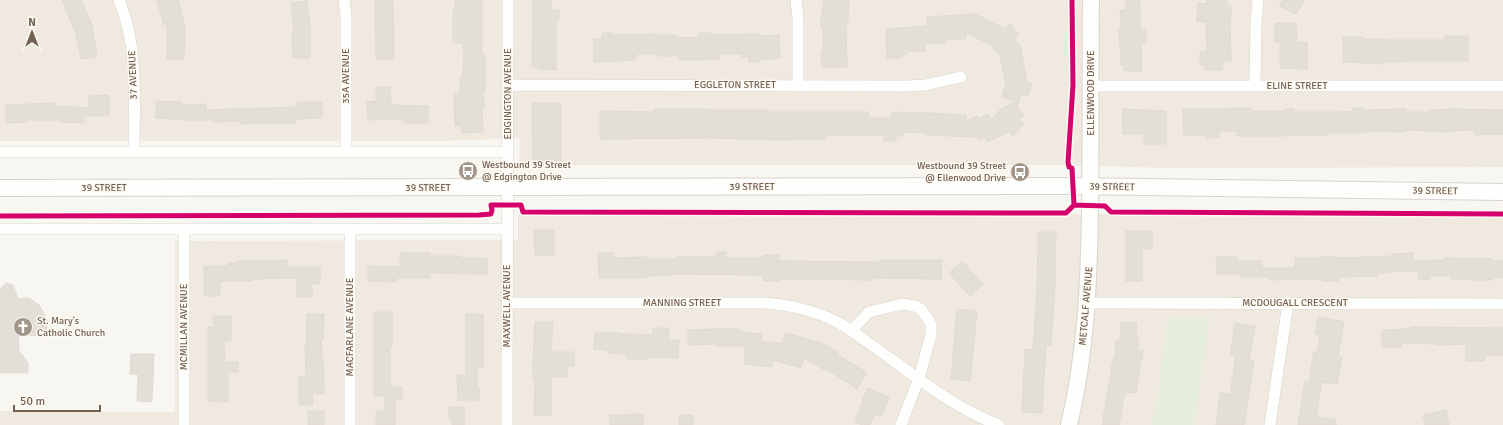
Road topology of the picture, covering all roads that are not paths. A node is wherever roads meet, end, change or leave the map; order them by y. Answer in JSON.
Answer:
{"nodes":[{"id":1,"x":119,"y":0,"type":"edge"},
{"id":2,"x":344,"y":0,"type":"edge"},
{"id":3,"x":508,"y":0,"type":"edge"},
{"id":4,"x":796,"y":0,"type":"edge"},
{"id":5,"x":1091,"y":0,"type":"edge"},
{"id":6,"x":1258,"y":0,"type":"edge"},
{"id":7,"x":961,"y":76,"type":"dead end"},
{"id":8,"x":508,"y":85,"type":"junction"},
{"id":9,"x":798,"y":85,"type":"junction"},
{"id":10,"x":1090,"y":86,"type":"junction"},
{"id":11,"x":1255,"y":86,"type":"junction"},
{"id":12,"x":1503,"y":86,"type":"edge"},
{"id":13,"x":0,"y":152,"type":"edge"},
{"id":14,"x":134,"y":152,"type":"junction"},
{"id":15,"x":346,"y":152,"type":"junction"},
{"id":16,"x":508,"y":152,"type":"junction"},
{"id":17,"x":1091,"y":187,"type":"junction"},
{"id":18,"x":0,"y":188,"type":"edge"},
{"id":19,"x":508,"y":188,"type":"junction"},
{"id":20,"x":1503,"y":192,"type":"edge"},
{"id":21,"x":0,"y":229,"type":"edge"},
{"id":22,"x":184,"y":229,"type":"junction"},
{"id":23,"x":350,"y":229,"type":"junction"},
{"id":24,"x":507,"y":229,"type":"junction"},
{"id":25,"x":507,"y":303,"type":"junction"},
{"id":26,"x":1087,"y":303,"type":"junction"},
{"id":27,"x":1288,"y":303,"type":"junction"},
{"id":28,"x":1503,"y":304,"type":"edge"},
{"id":29,"x":851,"y":331,"type":"junction"},
{"id":30,"x":919,"y":378,"type":"junction"},
{"id":31,"x":184,"y":425,"type":"edge"},
{"id":32,"x":350,"y":425,"type":"edge"},
{"id":33,"x":507,"y":425,"type":"edge"},
{"id":34,"x":901,"y":425,"type":"edge"},
{"id":35,"x":999,"y":425,"type":"edge"},
{"id":36,"x":1069,"y":425,"type":"edge"},
{"id":37,"x":1270,"y":425,"type":"edge"}],
"edges":[{"from":1,"to":14,"type":"street","name":"37 AVENUE"},
{"from":2,"to":15,"type":"street","name":"35A AVENUE"},
{"from":3,"to":8,"type":"street","name":"EDGINGTON AVENUE"},
{"from":4,"to":9,"type":"street"},
{"from":5,"to":10,"type":"street","name":"ELLENWOOD DRIVE"},
{"from":6,"to":11,"type":"street"},
{"from":7,"to":9,"type":"street","name":"EGGLETON STREET"},
{"from":8,"to":9,"type":"street","name":"EGGLETON STREET"},
{"from":8,"to":16,"type":"street","name":"EDGINGTON AVENUE"},
{"from":10,"to":11,"type":"street","name":"ELINE STREET"},
{"from":10,"to":17,"type":"street","name":"ELLENWOOD DRIVE"},
{"from":11,"to":12,"type":"street","name":"ELINE STREET"},
{"from":13,"to":14,"type":"street"},
{"from":14,"to":15,"type":"street"},
{"from":15,"to":16,"type":"street"},
{"from":16,"to":19,"type":"street","name":"EDGINGTON AVENUE"},
{"from":17,"to":19,"type":"street","name":"39 STREET"},
{"from":17,"to":20,"type":"street","name":"39 STREET"},
{"from":17,"to":26,"type":"street","name":"METCALF AVENUE"},
{"from":18,"to":19,"type":"street","name":"39 STREET"},
{"from":19,"to":24,"type":"street","name":"MAXWELL AVENUE"},
{"from":21,"to":22,"type":"street"},
{"from":22,"to":23,"type":"street"},
{"from":22,"to":31,"type":"street","name":"MCMILLAN AVENUE"},
{"from":23,"to":24,"type":"street"},
{"from":23,"to":32,"type":"street","name":"MACFARLANE AVENUE"},
{"from":24,"to":25,"type":"street","name":"MAXWELL AVENUE"},
{"from":25,"to":29,"type":"street","name":"MANNING STREET"},
{"from":25,"to":33,"type":"street","name":"MAXWELL AVENUE"},
{"from":26,"to":27,"type":"street","name":"MCDOUGALL CRESCENT"},
{"from":26,"to":36,"type":"street","name":"METCALF AVENUE"},
{"from":27,"to":28,"type":"street","name":"MCDOUGALL CRESCENT"},
{"from":27,"to":37,"type":"street"},
{"from":29,"to":30,"type":"street","name":"MANNING STREET"},
{"from":29,"to":30,"type":"street"},
{"from":30,"to":34,"type":"street"},
{"from":30,"to":35,"type":"street","name":"MANNING STREET"}]}
